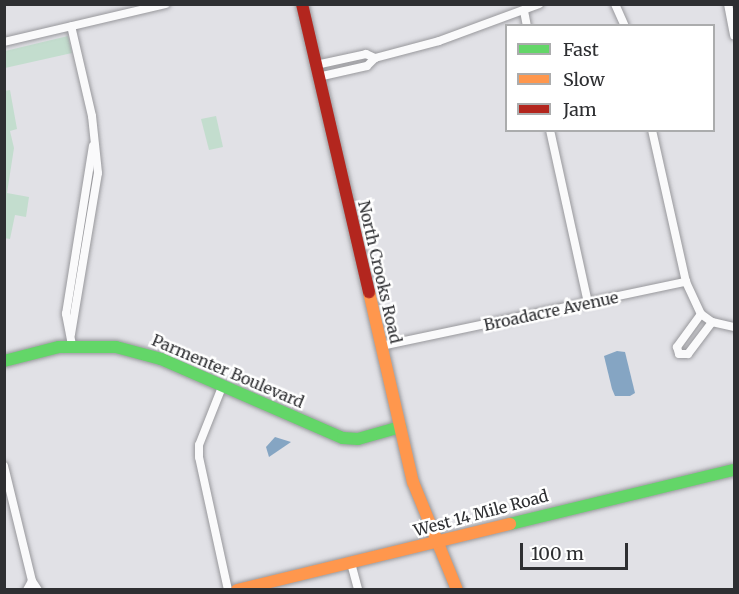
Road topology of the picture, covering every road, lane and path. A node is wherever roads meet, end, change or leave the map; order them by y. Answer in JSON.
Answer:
{"nodes":[{"id":1,"x":166,"y":4,"type":"edge"},
{"id":2,"x":302,"y":4,"type":"edge"},
{"id":3,"x":539,"y":4,"type":"edge"},
{"id":4,"x":615,"y":4,"type":"edge"},
{"id":5,"x":728,"y":4,"type":"edge"},
{"id":6,"x":524,"y":11,"type":"junction"},
{"id":7,"x":527,"y":24,"type":"edge"},
{"id":8,"x":624,"y":24,"type":"edge"},
{"id":9,"x":71,"y":26,"type":"junction"},
{"id":10,"x":735,"y":35,"type":"edge"},
{"id":11,"x":4,"y":42,"type":"edge"},
{"id":12,"x":317,"y":71,"type":"junction"},
{"id":13,"x":550,"y":132,"type":"edge"},
{"id":14,"x":652,"y":132,"type":"edge"},
{"id":15,"x":686,"y":282,"type":"junction"},
{"id":16,"x":588,"y":303,"type":"junction"},
{"id":17,"x":701,"y":314,"type":"junction"},
{"id":18,"x":712,"y":322,"type":"junction"},
{"id":19,"x":735,"y":327,"type":"edge"},
{"id":20,"x":71,"y":340,"type":"junction"},
{"id":21,"x":381,"y":346,"type":"junction"},
{"id":22,"x":4,"y":362,"type":"edge"},
{"id":23,"x":222,"y":387,"type":"junction"},
{"id":24,"x":400,"y":428,"type":"junction"},
{"id":25,"x":4,"y":466,"type":"edge"},
{"id":26,"x":735,"y":470,"type":"edge"},
{"id":27,"x":437,"y":543,"type":"junction"},
{"id":28,"x":351,"y":563,"type":"junction"},
{"id":29,"x":32,"y":580,"type":"junction"},
{"id":30,"x":242,"y":589,"type":"edge"},
{"id":31,"x":27,"y":590,"type":"edge"},
{"id":32,"x":38,"y":590,"type":"edge"},
{"id":33,"x":228,"y":590,"type":"edge"},
{"id":34,"x":357,"y":590,"type":"edge"},
{"id":35,"x":458,"y":590,"type":"edge"}],
"edges":[{"from":1,"to":9,"type":"street"},
{"from":2,"to":12,"type":"main road","name":"North Crooks Road"},
{"from":3,"to":6,"type":"street"},
{"from":4,"to":8,"type":"street"},
{"from":5,"to":10,"type":"street"},
{"from":6,"to":7,"type":"street"},
{"from":6,"to":12,"type":"street"},
{"from":9,"to":11,"type":"street"},
{"from":9,"to":20,"type":"street"},
{"from":12,"to":21,"type":"main road","name":"North Crooks Road"},
{"from":13,"to":16,"type":"street"},
{"from":14,"to":15,"type":"street"},
{"from":15,"to":16,"type":"street","name":"Broadacre Avenue"},
{"from":15,"to":17,"type":"street"},
{"from":16,"to":21,"type":"street","name":"Broadacre Avenue"},
{"from":17,"to":18,"type":"street"},
{"from":17,"to":18,"type":"street"},
{"from":18,"to":19,"type":"street"},
{"from":20,"to":22,"type":"main road","name":"Parmenter Boulevard"},
{"from":20,"to":23,"type":"main road","name":"Parmenter Boulevard"},
{"from":21,"to":24,"type":"main road","name":"North Crooks Road"},
{"from":23,"to":24,"type":"main road","name":"Parmenter Boulevard"},
{"from":23,"to":33,"type":"street"},
{"from":24,"to":27,"type":"main road","name":"North Crooks Road"},
{"from":25,"to":29,"type":"street"},
{"from":26,"to":27,"type":"main road","name":"West 14 Mile Road"},
{"from":27,"to":28,"type":"main road","name":"West 14 Mile Road"},
{"from":27,"to":35,"type":"main road","name":"North Crooks Road"},
{"from":28,"to":30,"type":"main road","name":"West 14 Mile Road"},
{"from":28,"to":34,"type":"street"},
{"from":29,"to":31,"type":"street"},
{"from":29,"to":32,"type":"street"}]}
